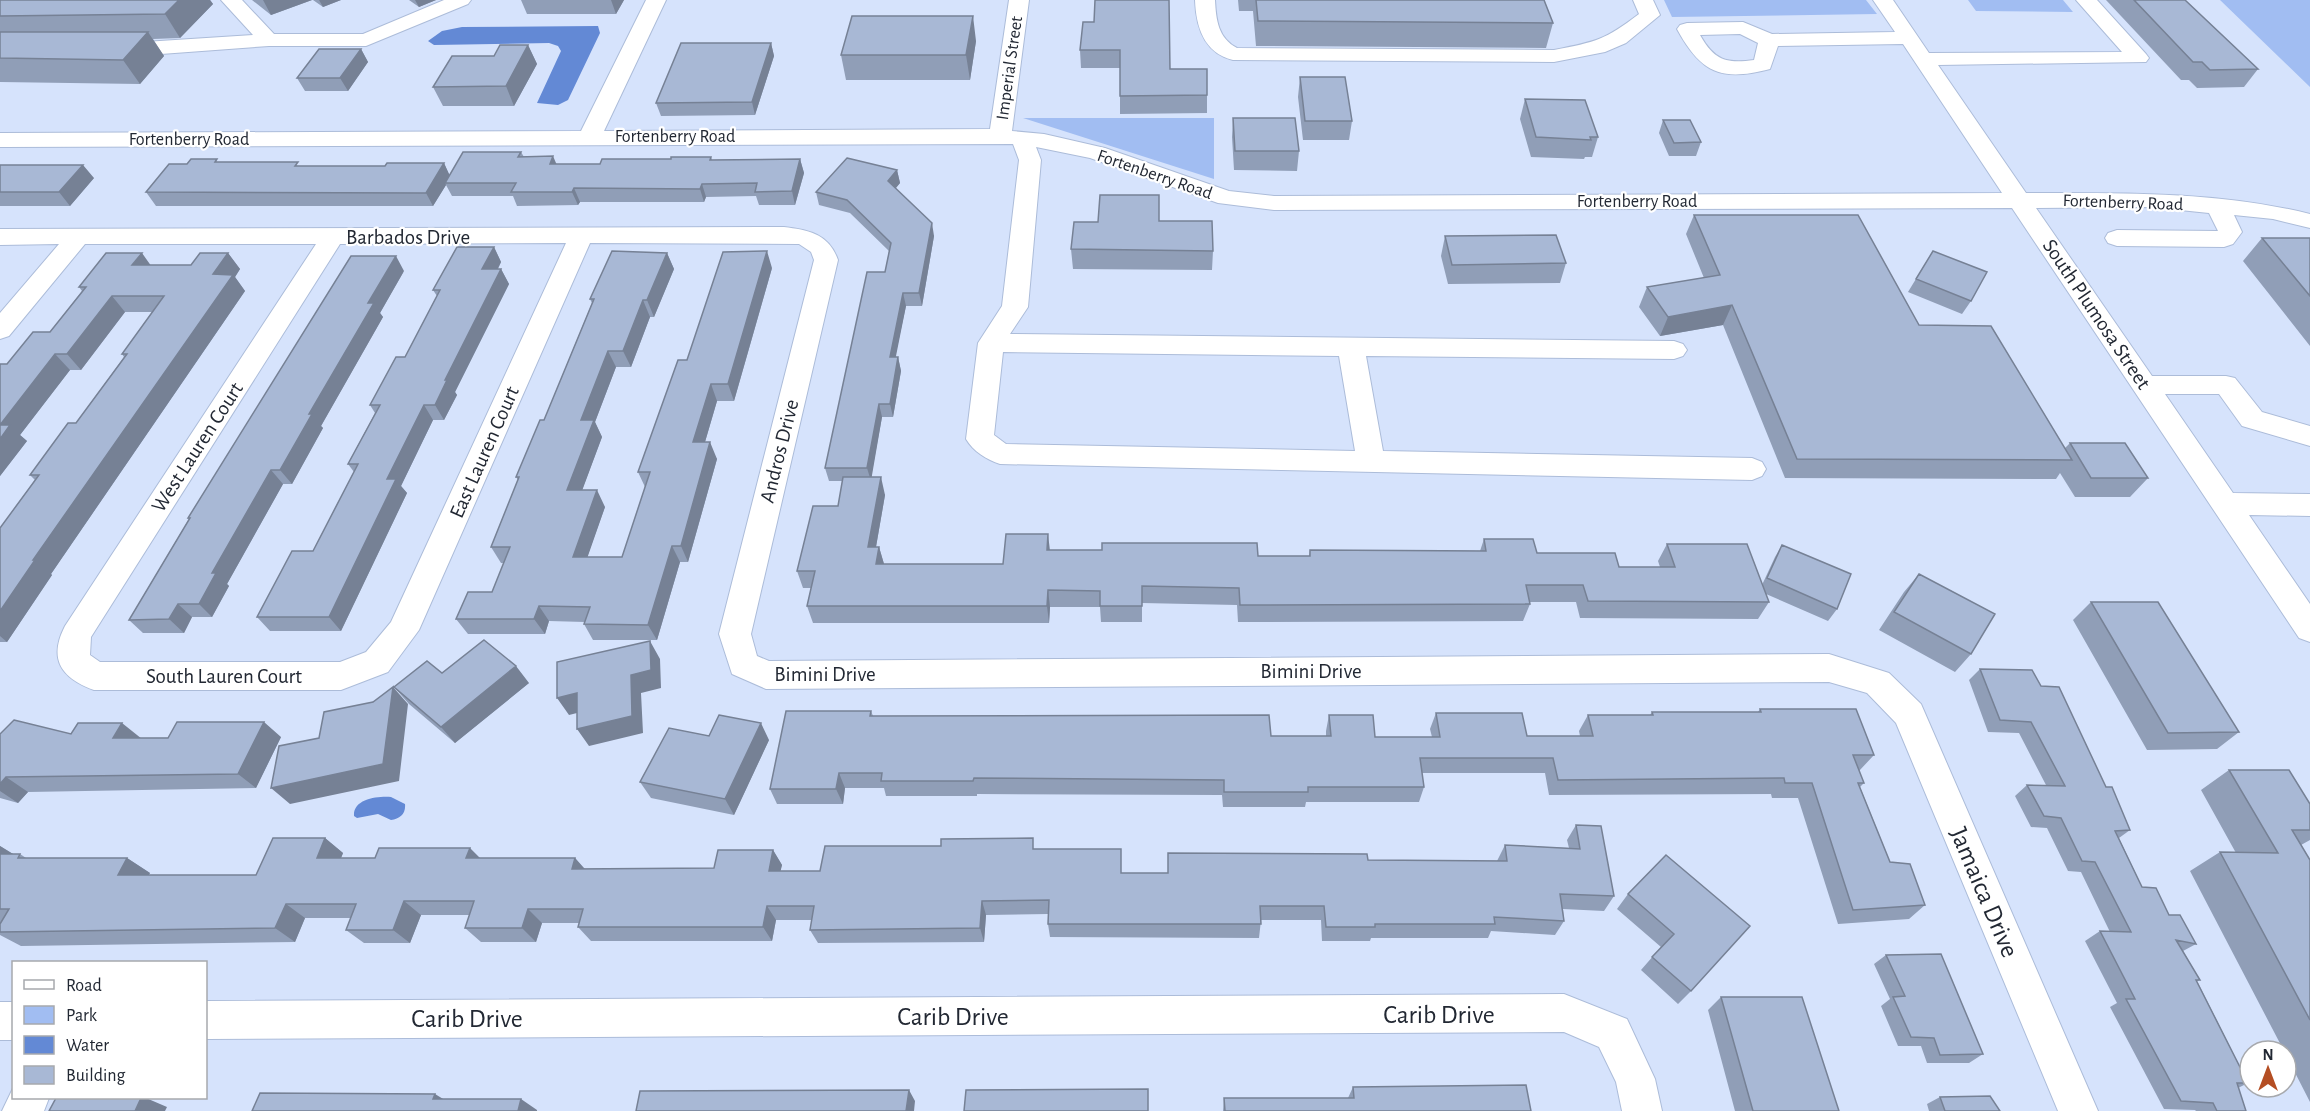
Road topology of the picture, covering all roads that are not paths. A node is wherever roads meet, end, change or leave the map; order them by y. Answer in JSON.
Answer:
{"nodes":[{"id":1,"x":231,"y":0,"type":"edge"},
{"id":2,"x":461,"y":0,"type":"edge"},
{"id":3,"x":656,"y":0,"type":"edge"},
{"id":4,"x":1019,"y":0,"type":"edge"},
{"id":5,"x":1205,"y":0,"type":"edge"},
{"id":6,"x":1643,"y":0,"type":"edge"},
{"id":7,"x":1883,"y":0,"type":"edge"},
{"id":8,"x":2086,"y":0,"type":"edge"},
{"id":9,"x":1909,"y":38,"type":"junction"},
{"id":10,"x":269,"y":40,"type":"junction"},
{"id":11,"x":1769,"y":40,"type":"dead end"},
{"id":12,"x":104,"y":48,"type":"edge"},
{"id":13,"x":1923,"y":59,"type":"junction"},
{"id":14,"x":590,"y":136,"type":"junction"},
{"id":15,"x":1011,"y":137,"type":"junction"},
{"id":16,"x":0,"y":140,"type":"edge"},
{"id":17,"x":2020,"y":199,"type":"junction"},
{"id":18,"x":2218,"y":207,"type":"junction"},
{"id":19,"x":2310,"y":221,"type":"edge"},
{"id":20,"x":79,"y":236,"type":"junction"},
{"id":21,"x":0,"y":237,"type":"edge"},
{"id":22,"x":332,"y":237,"type":"junction"},
{"id":23,"x":581,"y":237,"type":"junction"},
{"id":24,"x":2117,"y":238,"type":"dead end"},
{"id":25,"x":815,"y":241,"type":"joint"},
{"id":26,"x":0,"y":330,"type":"edge"},
{"id":27,"x":991,"y":343,"type":"junction"},
{"id":28,"x":1351,"y":348,"type":"junction"},
{"id":29,"x":1674,"y":350,"type":"dead end"},
{"id":30,"x":2145,"y":385,"type":"junction"},
{"id":31,"x":2310,"y":436,"type":"edge"},
{"id":32,"x":1371,"y":461,"type":"junction"},
{"id":33,"x":1752,"y":469,"type":"dead end"},
{"id":34,"x":2227,"y":504,"type":"junction"},
{"id":35,"x":2310,"y":505,"type":"edge"},
{"id":36,"x":2310,"y":629,"type":"edge"},
{"id":37,"x":73,"y":661,"type":"joint"},
{"id":38,"x":377,"y":662,"type":"joint"},
{"id":39,"x":743,"y":664,"type":"joint"},
{"id":40,"x":1878,"y":683,"type":"joint"},
{"id":41,"x":207,"y":1020,"type":"edge"},
{"id":42,"x":1642,"y":1111,"type":"edge"},
{"id":43,"x":2078,"y":1111,"type":"edge"}],
"edges":[{"from":1,"to":10,"type":"street"},
{"from":2,"to":10,"type":"street"},
{"from":3,"to":14,"type":"street"},
{"from":4,"to":15,"type":"street","name":"Imperial Street"},
{"from":5,"to":6,"type":"street"},
{"from":7,"to":9,"type":"street","name":"South Plumosa Street"},
{"from":8,"to":13,"type":"street"},
{"from":9,"to":11,"type":"street"},
{"from":9,"to":13,"type":"street","name":"South Plumosa Street"},
{"from":10,"to":12,"type":"street"},
{"from":13,"to":17,"type":"street","name":"South Plumosa Street"},
{"from":14,"to":15,"type":"street","name":"Fortenberry Road"},
{"from":14,"to":16,"type":"street","name":"Fortenberry Road"},
{"from":15,"to":17,"type":"street","name":"Fortenberry Road"},
{"from":15,"to":27,"type":"street"},
{"from":17,"to":18,"type":"street","name":"Fortenberry Road"},
{"from":17,"to":30,"type":"street","name":"South Plumosa Street"},
{"from":18,"to":19,"type":"street","name":"Fortenberry Road"},
{"from":18,"to":24,"type":"street"},
{"from":20,"to":21,"type":"street","name":"Barbados Drive"},
{"from":20,"to":22,"type":"street","name":"Barbados Drive"},
{"from":20,"to":26,"type":"street"},
{"from":22,"to":23,"type":"street","name":"Barbados Drive"},
{"from":22,"to":37,"type":"street","name":"West Lauren Court"},
{"from":23,"to":25,"type":"street","name":"Barbados Drive"},
{"from":23,"to":38,"type":"street","name":"East Lauren Court"},
{"from":25,"to":39,"type":"street","name":"Andros Drive"},
{"from":27,"to":28,"type":"street"},
{"from":27,"to":32,"type":"street"},
{"from":28,"to":29,"type":"street"},
{"from":28,"to":32,"type":"street"},
{"from":30,"to":31,"type":"street"},
{"from":30,"to":34,"type":"street","name":"South Plumosa Street"},
{"from":32,"to":33,"type":"street"},
{"from":34,"to":35,"type":"street"},
{"from":34,"to":36,"type":"street","name":"South Plumosa Street"},
{"from":37,"to":38,"type":"street","name":"South Lauren Court"},
{"from":39,"to":40,"type":"street","name":"Bimini Drive"},
{"from":40,"to":43,"type":"street","name":"Jamaica Drive"},
{"from":41,"to":42,"type":"street","name":"Carib Drive"}]}
